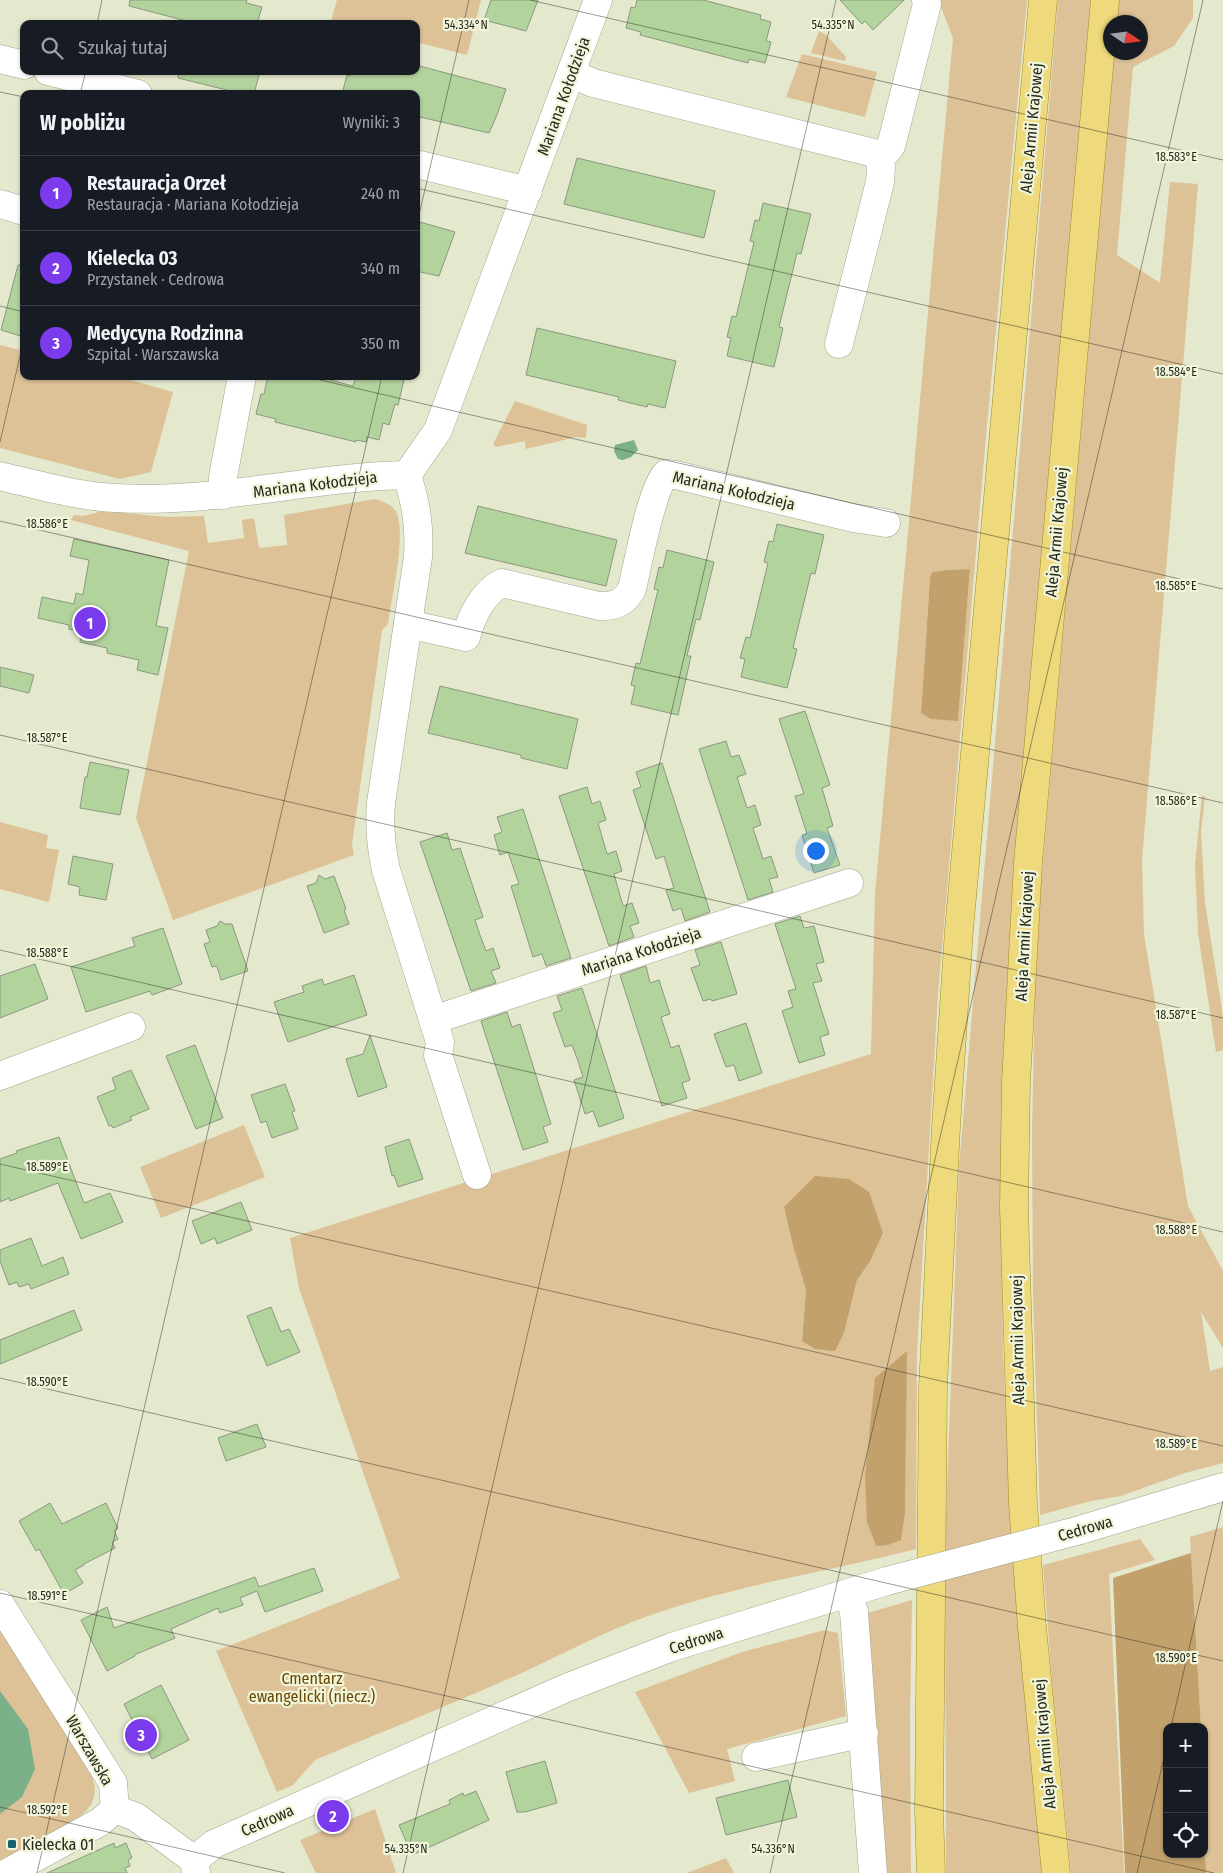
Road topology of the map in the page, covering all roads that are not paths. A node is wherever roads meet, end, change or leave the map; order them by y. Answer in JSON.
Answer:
{"nodes":[{"id":1,"x":598,"y":0,"type":"edge"},
{"id":2,"x":926,"y":0,"type":"edge"},
{"id":3,"x":1043,"y":0,"type":"edge"},
{"id":4,"x":1105,"y":0,"type":"edge"},
{"id":5,"x":0,"y":59,"type":"edge"},
{"id":6,"x":20,"y":64,"type":"edge"},
{"id":7,"x":571,"y":73,"type":"junction"},
{"id":8,"x":64,"y":75,"type":"edge"},
{"id":9,"x":122,"y":90,"type":"edge"},
{"id":10,"x":878,"y":154,"type":"junction"},
{"id":11,"x":420,"y":165,"type":"edge"},
{"id":12,"x":528,"y":192,"type":"junction"},
{"id":13,"x":0,"y":204,"type":"edge"},
{"id":14,"x":20,"y":210,"type":"edge"},
{"id":15,"x":839,"y":344,"type":"dead end"},
{"id":16,"x":241,"y":380,"type":"edge"},
{"id":17,"x":407,"y":475,"type":"junction"},
{"id":18,"x":0,"y":476,"type":"edge"},
{"id":19,"x":224,"y":494,"type":"junction"},
{"id":20,"x":886,"y":523,"type":"dead end"},
{"id":21,"x":408,"y":624,"type":"junction"},
{"id":22,"x":849,"y":883,"type":"dead end"},
{"id":23,"x":131,"y":1028,"type":"dead end"},
{"id":24,"x":437,"y":1031,"type":"junction"},
{"id":25,"x":0,"y":1076,"type":"edge"},
{"id":26,"x":477,"y":1175,"type":"dead end"},
{"id":27,"x":1223,"y":1487,"type":"edge"},
{"id":28,"x":848,"y":1593,"type":"junction"},
{"id":29,"x":0,"y":1604,"type":"edge"},
{"id":30,"x":864,"y":1733,"type":"junction"},
{"id":31,"x":756,"y":1757,"type":"dead end"},
{"id":32,"x":115,"y":1809,"type":"junction"},
{"id":33,"x":195,"y":1866,"type":"edge"},
{"id":34,"x":8,"y":1873,"type":"edge"},
{"id":35,"x":873,"y":1873,"type":"edge"},
{"id":36,"x":931,"y":1873,"type":"edge"},
{"id":37,"x":1056,"y":1873,"type":"edge"}],
"edges":[{"from":1,"to":7,"type":"street","name":"Mariana Kołodzieja"},
{"from":2,"to":10,"type":"street"},
{"from":3,"to":36,"type":"main road","name":"Aleja Armii Krajowej"},
{"from":4,"to":37,"type":"main road","name":"Aleja Armii Krajowej"},
{"from":5,"to":6,"type":"street"},
{"from":7,"to":10,"type":"street"},
{"from":7,"to":12,"type":"street","name":"Mariana Kołodzieja"},
{"from":8,"to":9,"type":"street"},
{"from":10,"to":15,"type":"street"},
{"from":11,"to":12,"type":"street"},
{"from":12,"to":17,"type":"street","name":"Mariana Kołodzieja"},
{"from":13,"to":14,"type":"street"},
{"from":16,"to":19,"type":"street"},
{"from":17,"to":19,"type":"street","name":"Mariana Kołodzieja"},
{"from":17,"to":21,"type":"street"},
{"from":18,"to":19,"type":"street","name":"Mariana Kołodzieja"},
{"from":20,"to":21,"type":"street","name":"Mariana Kołodzieja"},
{"from":21,"to":24,"type":"street"},
{"from":22,"to":24,"type":"street","name":"Mariana Kołodzieja"},
{"from":23,"to":25,"type":"street"},
{"from":24,"to":26,"type":"street"},
{"from":27,"to":28,"type":"street","name":"Cedrowa","bridge":true},
{"from":28,"to":30,"type":"street"},
{"from":28,"to":33,"type":"street","name":"Cedrowa"},
{"from":29,"to":32,"type":"street","name":"Warszawska"},
{"from":30,"to":31,"type":"street"},
{"from":30,"to":35,"type":"street"},
{"from":32,"to":33,"type":"street"},
{"from":32,"to":34,"type":"street"}]}
